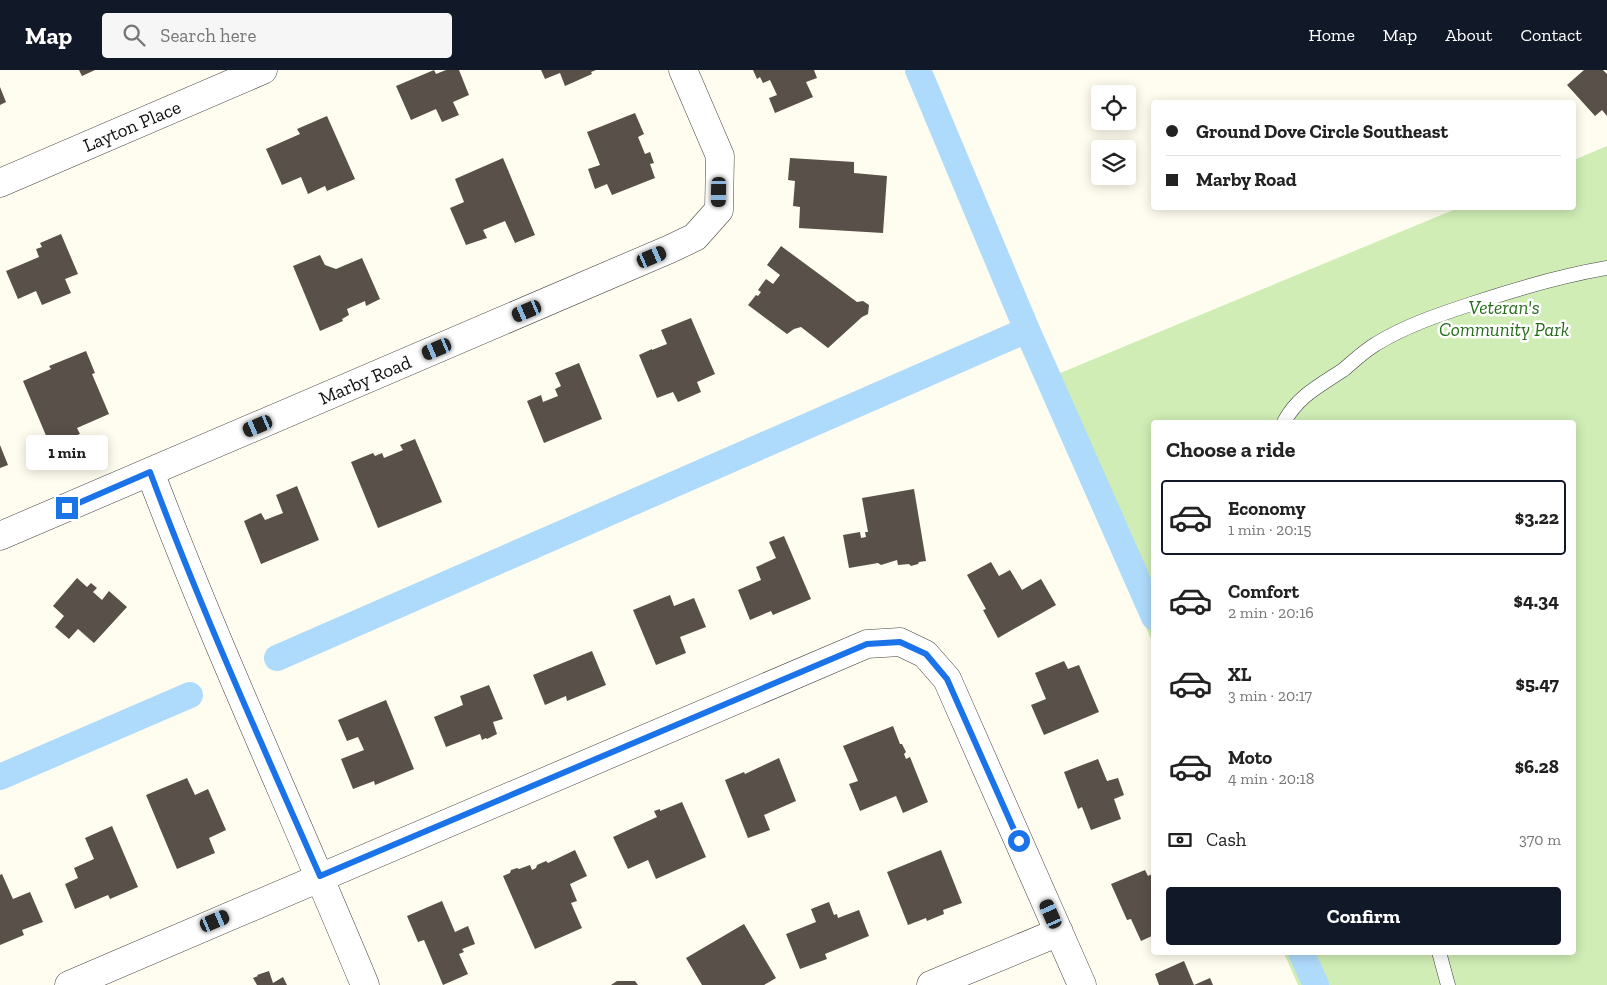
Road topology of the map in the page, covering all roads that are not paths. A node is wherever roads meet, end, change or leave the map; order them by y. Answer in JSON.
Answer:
{"nodes":[{"id":1,"x":263,"y":70,"type":"edge"},
{"id":2,"x":682,"y":70,"type":"edge"},
{"id":3,"x":0,"y":183,"type":"edge"},
{"id":4,"x":1607,"y":268,"type":"edge"},
{"id":5,"x":1285,"y":420,"type":"edge"},
{"id":6,"x":150,"y":472,"type":"junction"},
{"id":7,"x":0,"y":536,"type":"edge"},
{"id":8,"x":320,"y":876,"type":"junction"},
{"id":9,"x":1059,"y":932,"type":"junction"},
{"id":10,"x":1441,"y":955,"type":"edge"},
{"id":11,"x":69,"y":985,"type":"edge"},
{"id":12,"x":366,"y":985,"type":"edge"},
{"id":13,"x":931,"y":985,"type":"edge"},
{"id":14,"x":1082,"y":985,"type":"edge"},
{"id":15,"x":1448,"y":985,"type":"edge"}],
"edges":[{"from":1,"to":3,"type":"street","name":"Layton Place"},
{"from":2,"to":6,"type":"street","name":"Marby Road"},
{"from":4,"to":5,"type":"lane"},
{"from":6,"to":7,"type":"street","name":"Marby Road"},
{"from":6,"to":8,"type":"street"},
{"from":8,"to":9,"type":"street"},
{"from":8,"to":11,"type":"street"},
{"from":8,"to":12,"type":"street"},
{"from":9,"to":13,"type":"street"},
{"from":9,"to":14,"type":"street"},
{"from":10,"to":15,"type":"lane"}]}
